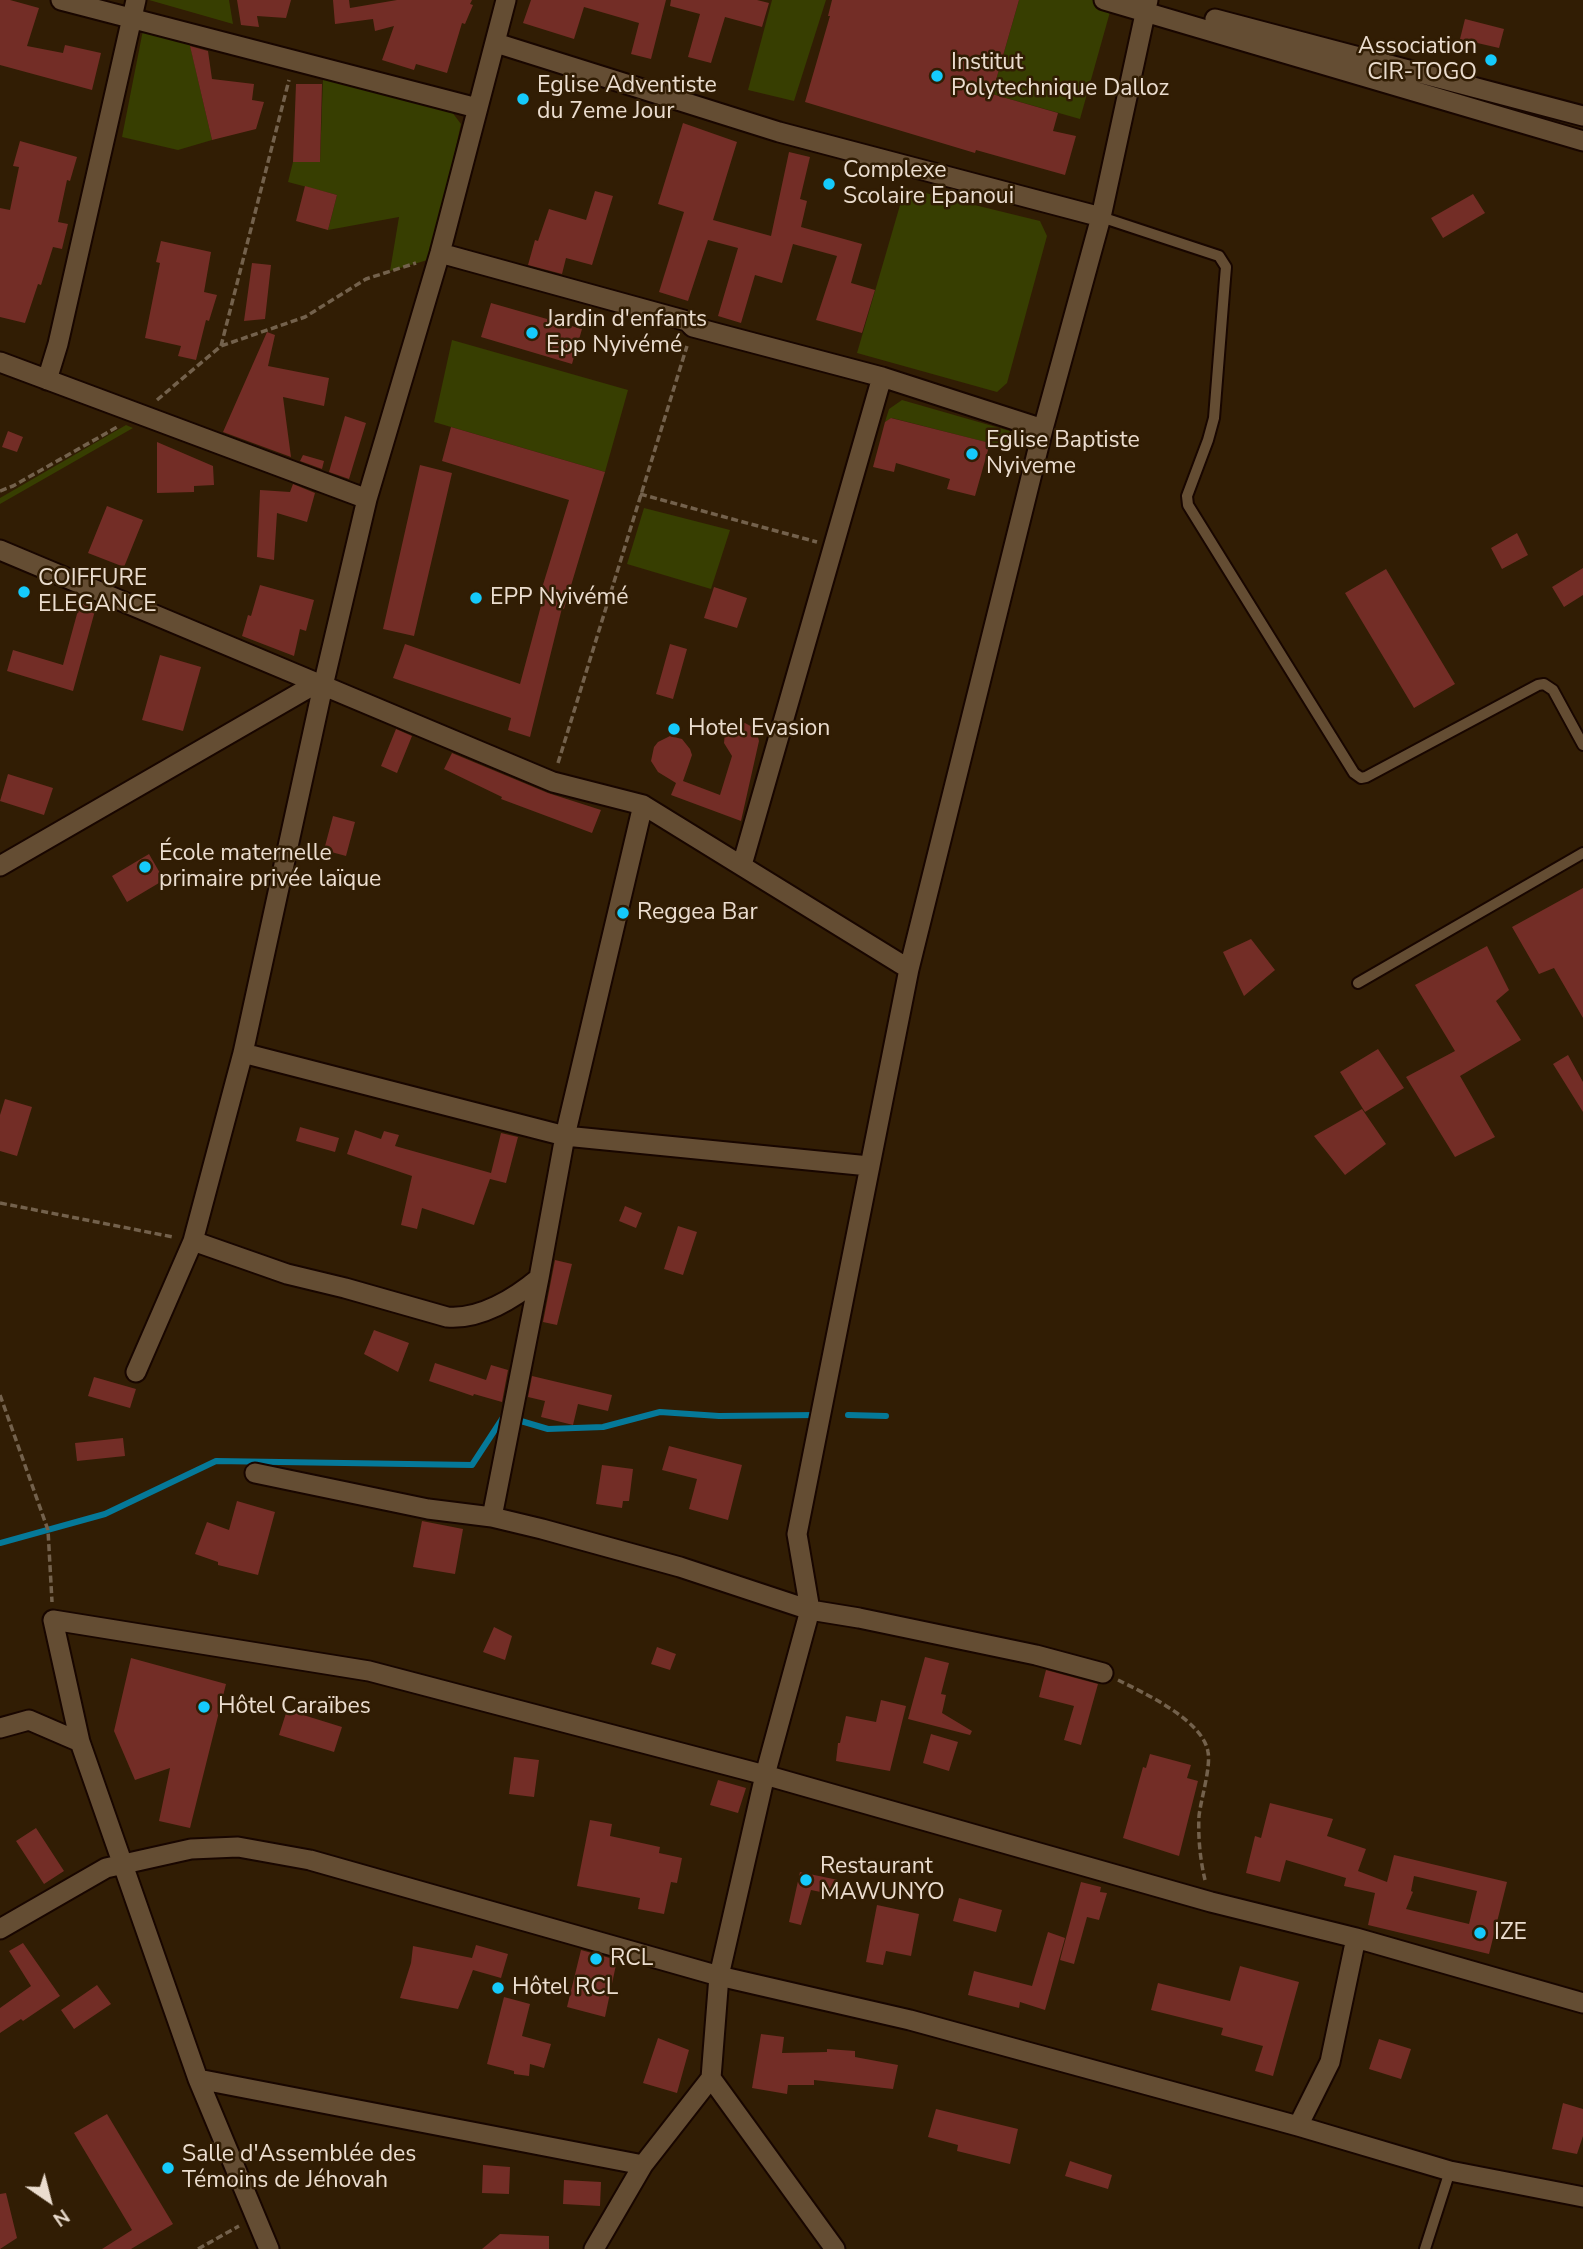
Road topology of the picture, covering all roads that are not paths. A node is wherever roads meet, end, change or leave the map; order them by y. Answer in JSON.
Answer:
{"nodes":[{"id":1,"x":61,"y":0,"type":"edge"},
{"id":2,"x":506,"y":0,"type":"edge"},
{"id":3,"x":1104,"y":0,"type":"edge"},
{"id":4,"x":1144,"y":4,"type":"edge"},
{"id":5,"x":134,"y":9,"type":"edge"},
{"id":6,"x":496,"y":43,"type":"junction"},
{"id":7,"x":477,"y":108,"type":"junction"},
{"id":8,"x":1583,"y":116,"type":"edge"},
{"id":9,"x":1583,"y":141,"type":"edge"},
{"id":10,"x":1101,"y":217,"type":"junction"},
{"id":11,"x":440,"y":253,"type":"junction"},
{"id":12,"x":0,"y":362,"type":"edge"},
{"id":13,"x":882,"y":377,"type":"junction"},
{"id":14,"x":47,"y":380,"type":"junction"},
{"id":15,"x":1043,"y":429,"type":"junction"},
{"id":16,"x":367,"y":499,"type":"junction"},
{"id":17,"x":0,"y":556,"type":"edge"},
{"id":18,"x":320,"y":684,"type":"junction"},
{"id":19,"x":1583,"y":745,"type":"edge"},
{"id":20,"x":643,"y":805,"type":"junction"},
{"id":21,"x":1583,"y":853,"type":"edge"},
{"id":22,"x":742,"y":865,"type":"junction"},
{"id":23,"x":0,"y":866,"type":"edge"},
{"id":24,"x":909,"y":969,"type":"junction"},
{"id":25,"x":1358,"y":983,"type":"dead end"},
{"id":26,"x":243,"y":1053,"type":"junction"},
{"id":27,"x":565,"y":1136,"type":"junction"},
{"id":28,"x":869,"y":1166,"type":"junction"},
{"id":29,"x":193,"y":1241,"type":"junction"},
{"id":30,"x":539,"y":1278,"type":"junction"},
{"id":31,"x":136,"y":1372,"type":"dead end"},
{"id":32,"x":255,"y":1473,"type":"dead end"},
{"id":33,"x":492,"y":1517,"type":"junction"},
{"id":34,"x":810,"y":1610,"type":"junction"},
{"id":35,"x":1104,"y":1673,"type":"road end"},
{"id":36,"x":0,"y":1728,"type":"edge"},
{"id":37,"x":80,"y":1742,"type":"junction"},
{"id":38,"x":765,"y":1775,"type":"junction"},
{"id":39,"x":123,"y":1864,"type":"junction"},
{"id":40,"x":0,"y":1929,"type":"edge"},
{"id":41,"x":1356,"y":1938,"type":"junction"},
{"id":42,"x":719,"y":1976,"type":"junction"},
{"id":43,"x":1583,"y":2003,"type":"edge"},
{"id":44,"x":711,"y":2078,"type":"junction"},
{"id":45,"x":198,"y":2079,"type":"junction"},
{"id":46,"x":1298,"y":2126,"type":"junction"},
{"id":47,"x":642,"y":2165,"type":"junction"},
{"id":48,"x":1450,"y":2171,"type":"junction"},
{"id":49,"x":1583,"y":2197,"type":"edge"},
{"id":50,"x":269,"y":2249,"type":"edge"},
{"id":51,"x":594,"y":2249,"type":"edge"},
{"id":52,"x":835,"y":2249,"type":"edge"},
{"id":53,"x":1425,"y":2249,"type":"edge"}],
"edges":[{"from":1,"to":5,"type":"street"},
{"from":2,"to":6,"type":"street"},
{"from":3,"to":4,"type":"street"},
{"from":4,"to":8,"type":"street"},
{"from":4,"to":9,"type":"street"},
{"from":4,"to":10,"type":"street"},
{"from":5,"to":7,"type":"street"},
{"from":5,"to":14,"type":"street"},
{"from":6,"to":7,"type":"street"},
{"from":6,"to":10,"type":"street"},
{"from":7,"to":11,"type":"street"},
{"from":10,"to":15,"type":"street"},
{"from":10,"to":19,"type":"lane"},
{"from":11,"to":13,"type":"street"},
{"from":11,"to":16,"type":"street"},
{"from":12,"to":14,"type":"street"},
{"from":13,"to":15,"type":"street"},
{"from":13,"to":22,"type":"street"},
{"from":14,"to":16,"type":"street"},
{"from":15,"to":24,"type":"street"},
{"from":16,"to":18,"type":"street"},
{"from":17,"to":18,"type":"street"},
{"from":18,"to":20,"type":"street"},
{"from":18,"to":23,"type":"street"},
{"from":18,"to":26,"type":"street"},
{"from":20,"to":22,"type":"street"},
{"from":20,"to":27,"type":"street"},
{"from":21,"to":25,"type":"lane"},
{"from":22,"to":24,"type":"street"},
{"from":24,"to":28,"type":"street"},
{"from":26,"to":27,"type":"street"},
{"from":26,"to":29,"type":"street"},
{"from":27,"to":28,"type":"street"},
{"from":27,"to":30,"type":"street"},
{"from":28,"to":34,"type":"street"},
{"from":29,"to":30,"type":"street"},
{"from":29,"to":31,"type":"street"},
{"from":30,"to":33,"type":"street"},
{"from":32,"to":33,"type":"street"},
{"from":33,"to":34,"type":"street"},
{"from":34,"to":35,"type":"street"},
{"from":34,"to":38,"type":"street"},
{"from":36,"to":37,"type":"street"},
{"from":37,"to":38,"type":"street"},
{"from":37,"to":39,"type":"street"},
{"from":38,"to":41,"type":"street"},
{"from":38,"to":42,"type":"street"},
{"from":39,"to":40,"type":"street"},
{"from":39,"to":42,"type":"street"},
{"from":39,"to":45,"type":"street"},
{"from":41,"to":43,"type":"street"},
{"from":41,"to":46,"type":"street"},
{"from":42,"to":44,"type":"street"},
{"from":42,"to":46,"type":"street"},
{"from":44,"to":47,"type":"street"},
{"from":44,"to":52,"type":"street"},
{"from":45,"to":47,"type":"street"},
{"from":45,"to":50,"type":"street"},
{"from":46,"to":48,"type":"street"},
{"from":47,"to":51,"type":"street"},
{"from":48,"to":49,"type":"street"},
{"from":48,"to":53,"type":"lane"}]}
